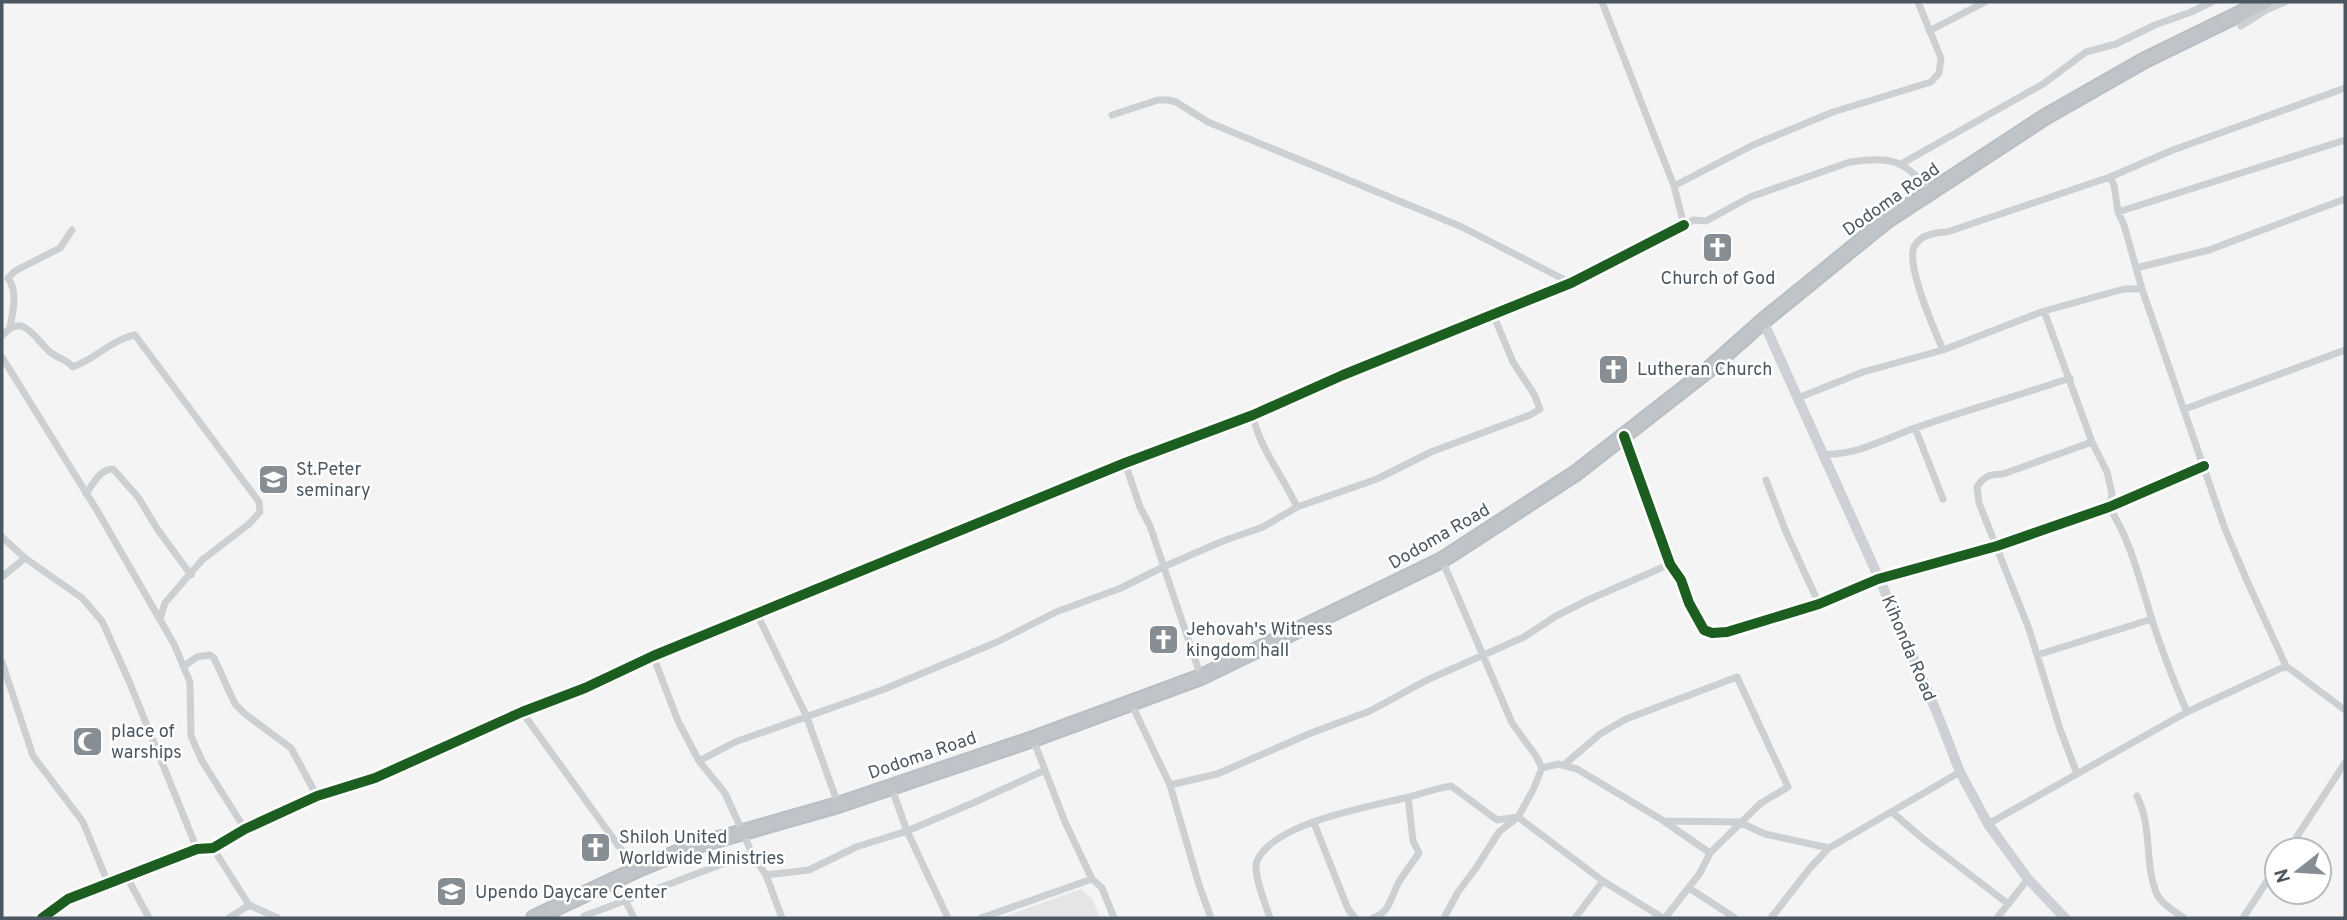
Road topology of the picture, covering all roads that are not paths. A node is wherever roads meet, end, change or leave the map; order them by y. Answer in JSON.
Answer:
{"nodes":[{"id":1,"x":1602,"y":2,"type":"edge"},
{"id":2,"x":1918,"y":2,"type":"edge"},
{"id":3,"x":1985,"y":2,"type":"edge"},
{"id":4,"x":2212,"y":2,"type":"edge"},
{"id":5,"x":2264,"y":2,"type":"edge"},
{"id":6,"x":2285,"y":2,"type":"edge"},
{"id":7,"x":2241,"y":26,"type":"dead end"},
{"id":8,"x":1929,"y":31,"type":"junction"},
{"id":9,"x":2345,"y":88,"type":"edge"},
{"id":10,"x":1112,"y":116,"type":"dead end"},
{"id":11,"x":2345,"y":140,"type":"edge"},
{"id":12,"x":1900,"y":164,"type":"junction"},
{"id":13,"x":2110,"y":177,"type":"junction"},
{"id":14,"x":1674,"y":186,"type":"junction"},
{"id":15,"x":1932,"y":193,"type":"junction"},
{"id":16,"x":2345,"y":199,"type":"edge"},
{"id":17,"x":2118,"y":212,"type":"junction"},
{"id":18,"x":1684,"y":225,"type":"junction"},
{"id":19,"x":72,"y":230,"type":"dead end"},
{"id":20,"x":2136,"y":268,"type":"junction"},
{"id":21,"x":1571,"y":283,"type":"junction"},
{"id":22,"x":2142,"y":289,"type":"junction"},
{"id":23,"x":2044,"y":310,"type":"junction"},
{"id":24,"x":1493,"y":314,"type":"junction"},
{"id":25,"x":1763,"y":321,"type":"junction"},
{"id":26,"x":10,"y":328,"type":"junction"},
{"id":27,"x":2,"y":336,"type":"edge"},
{"id":28,"x":2345,"y":349,"type":"edge"},
{"id":29,"x":1943,"y":350,"type":"junction"},
{"id":30,"x":2,"y":357,"type":"edge"},
{"id":31,"x":2070,"y":378,"type":"junction"},
{"id":32,"x":1798,"y":398,"type":"junction"},
{"id":33,"x":2185,"y":409,"type":"junction"},
{"id":34,"x":1253,"y":415,"type":"junction"},
{"id":35,"x":1915,"y":428,"type":"junction"},
{"id":36,"x":1624,"y":436,"type":"junction"},
{"id":37,"x":2092,"y":442,"type":"junction"},
{"id":38,"x":1822,"y":454,"type":"junction"},
{"id":39,"x":1125,"y":463,"type":"junction"},
{"id":40,"x":2204,"y":466,"type":"junction"},
{"id":41,"x":1766,"y":480,"type":"dead end"},
{"id":42,"x":86,"y":494,"type":"junction"},
{"id":43,"x":1943,"y":499,"type":"dead end"},
{"id":44,"x":1297,"y":507,"type":"junction"},
{"id":45,"x":2109,"y":507,"type":"junction"},
{"id":46,"x":2,"y":537,"type":"edge"},
{"id":47,"x":1997,"y":545,"type":"junction"},
{"id":48,"x":25,"y":558,"type":"junction"},
{"id":49,"x":1442,"y":560,"type":"junction"},
{"id":50,"x":1670,"y":564,"type":"junction"},
{"id":51,"x":1163,"y":567,"type":"junction"},
{"id":52,"x":191,"y":575,"type":"junction"},
{"id":53,"x":2,"y":578,"type":"edge"},
{"id":54,"x":1878,"y":579,"type":"junction"},
{"id":55,"x":1819,"y":604,"type":"junction"},
{"id":56,"x":757,"y":614,"type":"junction"},
{"id":57,"x":160,"y":619,"type":"junction"},
{"id":58,"x":2152,"y":619,"type":"junction"},
{"id":59,"x":1482,"y":654,"type":"junction"},
{"id":60,"x":2037,"y":654,"type":"junction"},
{"id":61,"x":653,"y":656,"type":"junction"},
{"id":62,"x":2,"y":662,"type":"edge"},
{"id":63,"x":184,"y":666,"type":"junction"},
{"id":64,"x":2286,"y":666,"type":"junction"},
{"id":65,"x":3,"y":675,"type":"edge"},
{"id":66,"x":1201,"y":677,"type":"junction"},
{"id":67,"x":1131,"y":704,"type":"junction"},
{"id":68,"x":2345,"y":710,"type":"edge"},
{"id":69,"x":522,"y":712,"type":"junction"},
{"id":70,"x":2187,"y":712,"type":"junction"},
{"id":71,"x":806,"y":715,"type":"junction"},
{"id":72,"x":1033,"y":739,"type":"junction"},
{"id":73,"x":699,"y":761,"type":"junction"},
{"id":74,"x":1565,"y":764,"type":"junction"},
{"id":75,"x":2345,"y":764,"type":"edge"},
{"id":76,"x":1542,"y":768,"type":"junction"},
{"id":77,"x":1045,"y":770,"type":"junction"},
{"id":78,"x":1960,"y":772,"type":"junction"},
{"id":79,"x":2077,"y":774,"type":"junction"},
{"id":80,"x":891,"y":785,"type":"junction"},
{"id":81,"x":1170,"y":785,"type":"junction"},
{"id":82,"x":317,"y":796,"type":"junction"},
{"id":83,"x":2137,"y":796,"type":"dead end"},
{"id":84,"x":1408,"y":797,"type":"junction"},
{"id":85,"x":838,"y":805,"type":"junction"},
{"id":86,"x":1892,"y":812,"type":"junction"},
{"id":87,"x":1518,"y":817,"type":"junction"},
{"id":88,"x":1664,"y":821,"type":"junction"},
{"id":89,"x":1740,"y":822,"type":"junction"},
{"id":90,"x":1314,"y":823,"type":"junction"},
{"id":91,"x":1988,"y":824,"type":"junction"},
{"id":92,"x":245,"y":829,"type":"junction"},
{"id":93,"x":743,"y":831,"type":"junction"},
{"id":94,"x":907,"y":831,"type":"junction"},
{"id":95,"x":2297,"y":836,"type":"edge"},
{"id":96,"x":213,"y":848,"type":"junction"},
{"id":97,"x":1829,"y":848,"type":"junction"},
{"id":98,"x":197,"y":849,"type":"junction"},
{"id":99,"x":752,"y":853,"type":"junction"},
{"id":100,"x":1710,"y":853,"type":"junction"},
{"id":101,"x":636,"y":870,"type":"junction"},
{"id":102,"x":766,"y":875,"type":"junction"},
{"id":103,"x":127,"y":877,"type":"junction"},
{"id":104,"x":1092,"y":879,"type":"junction"},
{"id":105,"x":2028,"y":879,"type":"junction"},
{"id":106,"x":1603,"y":881,"type":"junction"},
{"id":107,"x":108,"y":883,"type":"junction"},
{"id":108,"x":2263,"y":887,"type":"edge"},
{"id":109,"x":1689,"y":888,"type":"junction"},
{"id":110,"x":577,"y":897,"type":"junction"},
{"id":111,"x":625,"y":900,"type":"junction"},
{"id":112,"x":2007,"y":903,"type":"junction"},
{"id":113,"x":250,"y":905,"type":"junction"},
{"id":114,"x":585,"y":917,"type":"edge"},
{"id":115,"x":42,"y":918,"type":"edge"},
{"id":116,"x":149,"y":918,"type":"edge"},
{"id":117,"x":229,"y":918,"type":"edge"},
{"id":118,"x":278,"y":918,"type":"edge"},
{"id":119,"x":534,"y":918,"type":"edge"},
{"id":120,"x":634,"y":918,"type":"edge"},
{"id":121,"x":782,"y":918,"type":"edge"},
{"id":122,"x":948,"y":918,"type":"edge"},
{"id":123,"x":981,"y":918,"type":"edge"},
{"id":124,"x":1114,"y":918,"type":"edge"},
{"id":125,"x":1211,"y":918,"type":"edge"},
{"id":126,"x":1270,"y":918,"type":"edge"},
{"id":127,"x":1355,"y":918,"type":"edge"},
{"id":128,"x":1373,"y":918,"type":"edge"},
{"id":129,"x":1444,"y":918,"type":"edge"},
{"id":130,"x":1575,"y":918,"type":"edge"},
{"id":131,"x":1664,"y":918,"type":"edge"},
{"id":132,"x":1735,"y":918,"type":"edge"},
{"id":133,"x":1772,"y":918,"type":"edge"},
{"id":134,"x":1997,"y":918,"type":"edge"},
{"id":135,"x":2065,"y":918,"type":"edge"},
{"id":136,"x":2183,"y":918,"type":"edge"},
{"id":137,"x":2243,"y":918,"type":"edge"}],
"edges":[{"from":1,"to":14,"type":"street"},
{"from":2,"to":8,"type":"street"},
{"from":3,"to":8,"type":"street"},
{"from":4,"to":12,"type":"street"},
{"from":5,"to":15,"type":"highway","name":"Dodoma Road"},
{"from":6,"to":7,"type":"street"},
{"from":8,"to":14,"type":"street"},
{"from":9,"to":13,"type":"street"},
{"from":10,"to":21,"type":"street"},
{"from":11,"to":17,"type":"street"},
{"from":12,"to":15,"type":"street"},
{"from":12,"to":18,"type":"street"},
{"from":13,"to":17,"type":"street"},
{"from":13,"to":29,"type":"street"},
{"from":14,"to":18,"type":"street"},
{"from":15,"to":25,"type":"highway","name":"Dodoma Road"},
{"from":16,"to":20,"type":"street"},
{"from":17,"to":20,"type":"street"},
{"from":18,"to":21,"type":"street"},
{"from":19,"to":26,"type":"street"},
{"from":20,"to":22,"type":"street"},
{"from":21,"to":24,"type":"street"},
{"from":22,"to":23,"type":"street"},
{"from":22,"to":33,"type":"street"},
{"from":23,"to":29,"type":"street"},
{"from":23,"to":31,"type":"street"},
{"from":24,"to":34,"type":"street"},
{"from":24,"to":44,"type":"street"},
{"from":25,"to":32,"type":"street","name":"Kihonda Road"},
{"from":25,"to":36,"type":"highway","name":"Dodoma Road"},
{"from":26,"to":27,"type":"street"},
{"from":26,"to":52,"type":"street"},
{"from":28,"to":33,"type":"street"},
{"from":29,"to":32,"type":"street"},
{"from":30,"to":42,"type":"street"},
{"from":31,"to":35,"type":"street"},
{"from":31,"to":37,"type":"street"},
{"from":32,"to":38,"type":"street","name":"Kihonda Road"},
{"from":33,"to":40,"type":"street"},
{"from":34,"to":39,"type":"street"},
{"from":34,"to":44,"type":"street"},
{"from":35,"to":38,"type":"street"},
{"from":35,"to":43,"type":"street"},
{"from":36,"to":49,"type":"highway","name":"Dodoma Road"},
{"from":36,"to":50,"type":"street"},
{"from":37,"to":45,"type":"street"},
{"from":37,"to":47,"type":"street"},
{"from":38,"to":54,"type":"street","name":"Kihonda Road"},
{"from":39,"to":51,"type":"street"},
{"from":39,"to":56,"type":"street"},
{"from":40,"to":45,"type":"street"},
{"from":40,"to":64,"type":"street"},
{"from":41,"to":55,"type":"street"},
{"from":42,"to":52,"type":"street"},
{"from":42,"to":57,"type":"street"},
{"from":44,"to":51,"type":"street"},
{"from":45,"to":47,"type":"street"},
{"from":45,"to":58,"type":"street"},
{"from":46,"to":48,"type":"street"},
{"from":47,"to":54,"type":"street"},
{"from":47,"to":60,"type":"street"},
{"from":48,"to":53,"type":"street"},
{"from":48,"to":98,"type":"street"},
{"from":49,"to":59,"type":"street"},
{"from":49,"to":66,"type":"highway","name":"Dodoma Road"},
{"from":50,"to":55,"type":"street"},
{"from":50,"to":59,"type":"street"},
{"from":51,"to":66,"type":"street"},
{"from":51,"to":71,"type":"street"},
{"from":52,"to":57,"type":"street"},
{"from":54,"to":55,"type":"street"},
{"from":54,"to":78,"type":"street","name":"Kihonda Road"},
{"from":56,"to":61,"type":"street"},
{"from":56,"to":71,"type":"street"},
{"from":57,"to":63,"type":"street"},
{"from":58,"to":60,"type":"street"},
{"from":58,"to":70,"type":"street"},
{"from":59,"to":76,"type":"street"},
{"from":59,"to":81,"type":"street"},
{"from":60,"to":79,"type":"street"},
{"from":61,"to":69,"type":"street"},
{"from":61,"to":73,"type":"street"},
{"from":62,"to":65,"type":"street"},
{"from":63,"to":82,"type":"street"},
{"from":63,"to":92,"type":"street"},
{"from":64,"to":68,"type":"street"},
{"from":64,"to":70,"type":"street"},
{"from":65,"to":107,"type":"street"},
{"from":66,"to":67,"type":"highway","name":"Dodoma Road"},
{"from":67,"to":72,"type":"highway","name":"Dodoma Road"},
{"from":67,"to":81,"type":"street"},
{"from":69,"to":82,"type":"street"},
{"from":69,"to":101,"type":"street"},
{"from":70,"to":79,"type":"street"},
{"from":71,"to":73,"type":"street"},
{"from":71,"to":85,"type":"street"},
{"from":72,"to":77,"type":"street"},
{"from":72,"to":80,"type":"highway","name":"Dodoma Road"},
{"from":73,"to":93,"type":"street"},
{"from":74,"to":76,"type":"street"},
{"from":74,"to":88,"type":"street"},
{"from":74,"to":89,"type":"street"},
{"from":75,"to":95,"type":"street"},
{"from":76,"to":87,"type":"street"},
{"from":77,"to":94,"type":"street"},
{"from":77,"to":104,"type":"street"},
{"from":78,"to":86,"type":"street"},
{"from":78,"to":91,"type":"street","name":"Kihonda Road"},
{"from":79,"to":91,"type":"street"},
{"from":80,"to":85,"type":"highway","name":"Dodoma Road"},
{"from":80,"to":94,"type":"street"},
{"from":81,"to":125,"type":"street"},
{"from":82,"to":92,"type":"street"},
{"from":83,"to":136,"type":"street"},
{"from":84,"to":87,"type":"street"},
{"from":84,"to":90,"type":"street"},
{"from":84,"to":128,"type":"street"},
{"from":85,"to":93,"type":"highway","name":"Dodoma Road"},
{"from":86,"to":97,"type":"street"},
{"from":86,"to":112,"type":"street"},
{"from":87,"to":106,"type":"street"},
{"from":87,"to":129,"type":"street"},
{"from":88,"to":89,"type":"street"},
{"from":88,"to":100,"type":"street"},
{"from":89,"to":97,"type":"street"},
{"from":89,"to":100,"type":"street"},
{"from":90,"to":126,"type":"street"},
{"from":90,"to":127,"type":"street"},
{"from":91,"to":105,"type":"street","name":"Kihonda Road"},
{"from":92,"to":96,"type":"street"},
{"from":93,"to":99,"type":"street"},
{"from":93,"to":101,"type":"highway","name":"Dodoma Road"},
{"from":94,"to":102,"type":"street"},
{"from":94,"to":122,"type":"street"},
{"from":96,"to":98,"type":"street"},
{"from":96,"to":113,"type":"street"},
{"from":97,"to":133,"type":"street"},
{"from":98,"to":103,"type":"street"},
{"from":99,"to":102,"type":"street"},
{"from":99,"to":111,"type":"street"},
{"from":100,"to":109,"type":"street"},
{"from":101,"to":110,"type":"highway","name":"Dodoma Road"},
{"from":102,"to":121,"type":"street"},
{"from":103,"to":107,"type":"street"},
{"from":103,"to":116,"type":"street"},
{"from":104,"to":123,"type":"street"},
{"from":104,"to":124,"type":"street"},
{"from":105,"to":112,"type":"street"},
{"from":105,"to":135,"type":"street","name":"Kihonda Road"},
{"from":106,"to":130,"type":"street"},
{"from":106,"to":131,"type":"street"},
{"from":107,"to":115,"type":"street"},
{"from":108,"to":137,"type":"street"},
{"from":109,"to":131,"type":"street"},
{"from":109,"to":132,"type":"street"},
{"from":110,"to":114,"type":"street"},
{"from":110,"to":119,"type":"highway","name":"Dodoma Road"},
{"from":111,"to":114,"type":"street"},
{"from":111,"to":120,"type":"street"},
{"from":112,"to":134,"type":"street"},
{"from":113,"to":117,"type":"street"},
{"from":113,"to":118,"type":"street"}]}
